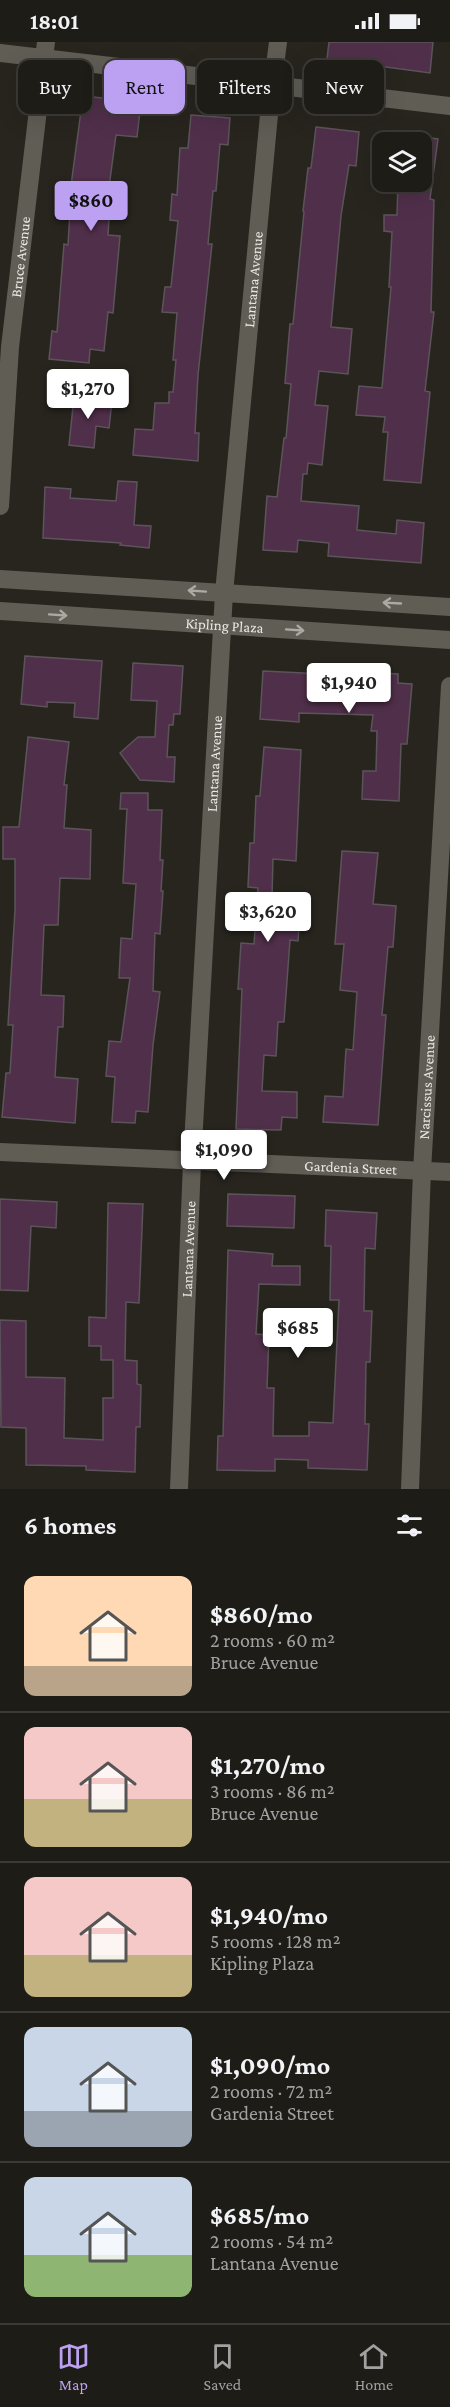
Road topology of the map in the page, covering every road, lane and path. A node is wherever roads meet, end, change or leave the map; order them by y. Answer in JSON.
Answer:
{"nodes":[{"id":1,"x":278,"y":42,"type":"edge"},
{"id":2,"x":45,"y":50,"type":"edge"},
{"id":3,"x":0,"y":53,"type":"edge"},
{"id":4,"x":275,"y":60,"type":"edge"},
{"id":5,"x":197,"y":73,"type":"edge"},
{"id":6,"x":292,"y":87,"type":"edge"},
{"id":7,"x":450,"y":106,"type":"edge"},
{"id":8,"x":269,"y":114,"type":"edge"},
{"id":9,"x":5,"y":348,"type":"edge"},
{"id":10,"x":0,"y":506,"type":"edge"},
{"id":11,"x":0,"y":579,"type":"edge"},
{"id":12,"x":224,"y":593,"type":"junction"},
{"id":13,"x":450,"y":607,"type":"edge"},
{"id":14,"x":0,"y":612,"type":"edge"},
{"id":15,"x":222,"y":626,"type":"junction"},
{"id":16,"x":450,"y":640,"type":"edge"},
{"id":17,"x":450,"y":686,"type":"edge"},
{"id":18,"x":443,"y":894,"type":"edge"},
{"id":19,"x":443,"y":927,"type":"edge"},
{"id":20,"x":0,"y":1152,"type":"edge"},
{"id":21,"x":192,"y":1162,"type":"junction"},
{"id":22,"x":422,"y":1171,"type":"junction"},
{"id":23,"x":450,"y":1172,"type":"edge"},
{"id":24,"x":179,"y":1489,"type":"edge"},
{"id":25,"x":410,"y":1489,"type":"edge"}],
"edges":[{"from":1,"to":4,"type":"street","name":"Lantana Avenue"},
{"from":2,"to":3,"type":"street"},
{"from":2,"to":5,"type":"street"},
{"from":2,"to":9,"type":"street","name":"Bruce Avenue"},
{"from":6,"to":7,"type":"street"},
{"from":8,"to":12,"type":"street","name":"Lantana Avenue"},
{"from":9,"to":10,"type":"street","name":"Bruce Avenue"},
{"from":12,"to":11,"type":"street","one_way":true},
{"from":13,"to":12,"type":"street","one_way":true},
{"from":12,"to":15,"type":"street","name":"Lantana Avenue"},
{"from":14,"to":15,"type":"street","name":"Kipling Plaza","one_way":true},
{"from":15,"to":16,"type":"street","name":"Kipling Plaza","one_way":true},
{"from":15,"to":21,"type":"street","name":"Lantana Avenue"},
{"from":17,"to":18,"type":"street","name":"Narcissus Avenue"},
{"from":18,"to":19,"type":"street","name":"Narcissus Avenue"},
{"from":19,"to":22,"type":"street","name":"Narcissus Avenue"},
{"from":20,"to":21,"type":"street","name":"Gardenia Street"},
{"from":21,"to":22,"type":"street","name":"Gardenia Street"},
{"from":21,"to":24,"type":"street","name":"Lantana Avenue"},
{"from":22,"to":23,"type":"street","name":"Gardenia Street"},
{"from":22,"to":25,"type":"street","name":"Narcissus Avenue"}]}
